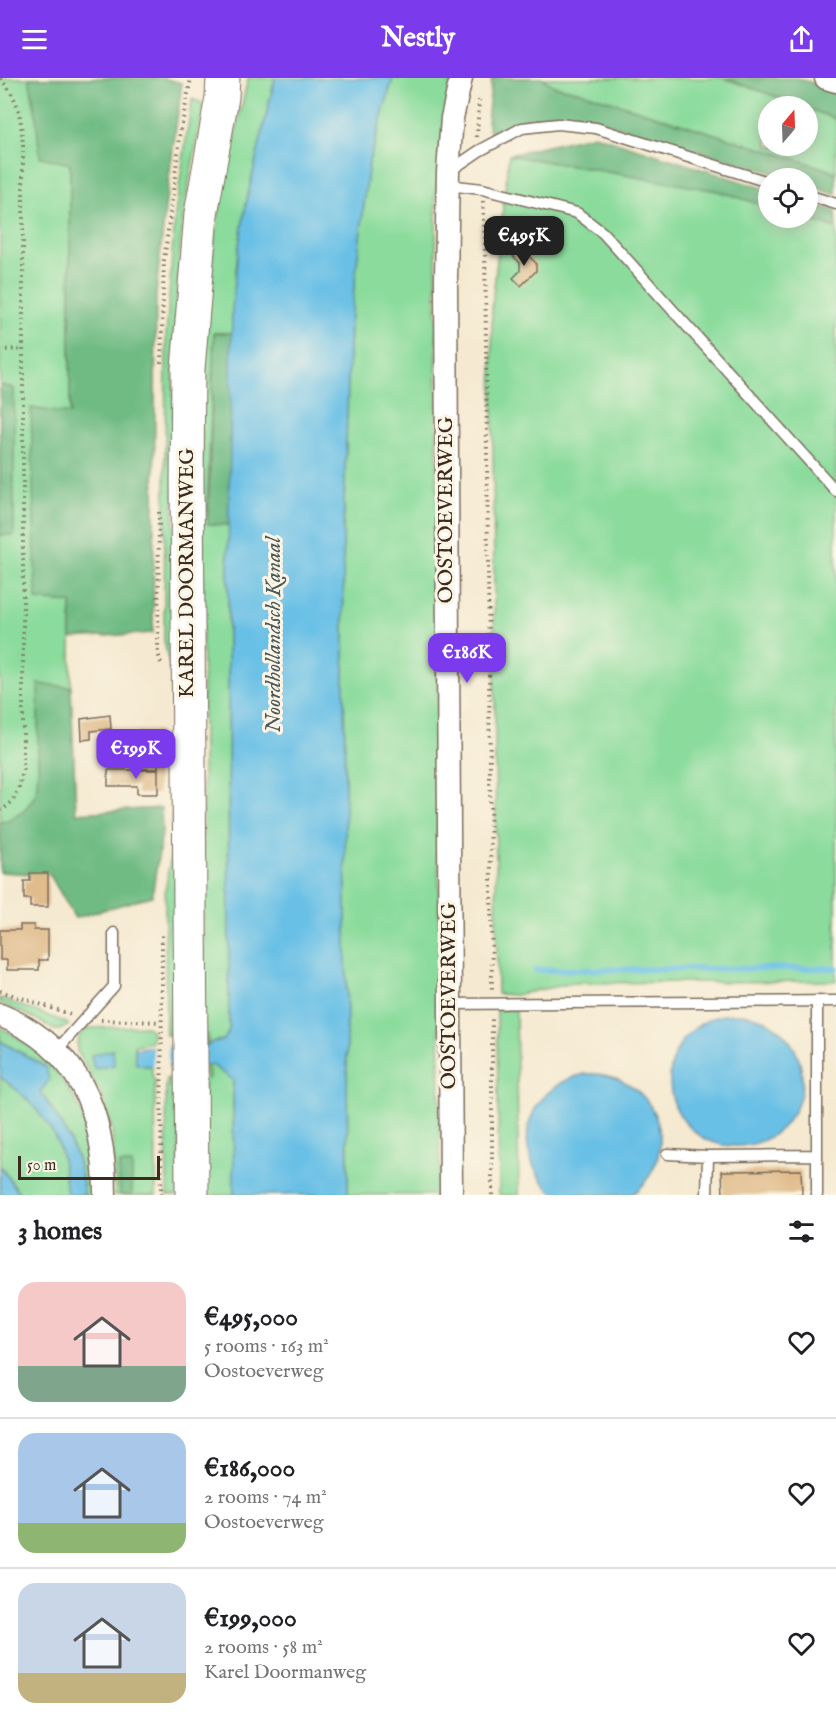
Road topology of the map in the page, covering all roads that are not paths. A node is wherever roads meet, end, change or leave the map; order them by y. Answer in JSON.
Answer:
{"nodes":[{"id":1,"x":461,"y":78,"type":"edge"},
{"id":2,"x":826,"y":78,"type":"edge"},
{"id":3,"x":836,"y":81,"type":"edge"},
{"id":4,"x":225,"y":84,"type":"edge"},
{"id":5,"x":447,"y":179,"type":"junction"},
{"id":6,"x":758,"y":179,"type":"edge"},
{"id":7,"x":818,"y":198,"type":"edge"},
{"id":8,"x":836,"y":204,"type":"edge"},
{"id":9,"x":836,"y":491,"type":"edge"},
{"id":10,"x":114,"y":933,"type":"dead end"},
{"id":11,"x":836,"y":1001,"type":"edge"},
{"id":12,"x":817,"y":1002,"type":"junction"},
{"id":13,"x":449,"y":1004,"type":"junction"},
{"id":14,"x":0,"y":1015,"type":"edge"},
{"id":15,"x":56,"y":1051,"type":"junction"},
{"id":16,"x":667,"y":1154,"type":"dead end"},
{"id":17,"x":817,"y":1155,"type":"junction"},
{"id":18,"x":708,"y":1156,"type":"junction"},
{"id":19,"x":105,"y":1195,"type":"edge"},
{"id":20,"x":192,"y":1195,"type":"edge"},
{"id":21,"x":451,"y":1195,"type":"edge"},
{"id":22,"x":707,"y":1195,"type":"edge"},
{"id":23,"x":817,"y":1195,"type":"edge"}],
"edges":[{"from":1,"to":5,"type":"street","name":"OOSTOEVERWEG"},
{"from":2,"to":3,"type":"street"},
{"from":4,"to":20,"type":"main road","name":"KAREL DOORMANWEG"},
{"from":5,"to":6,"type":"lane"},
{"from":5,"to":9,"type":"lane"},
{"from":5,"to":13,"type":"street","name":"OOSTOEVERWEG"},
{"from":7,"to":8,"type":"lane"},
{"from":10,"to":15,"type":"lane"},
{"from":11,"to":12,"type":"lane"},
{"from":12,"to":13,"type":"lane"},
{"from":12,"to":17,"type":"lane"},
{"from":13,"to":21,"type":"street","name":"OOSTOEVERWEG"},
{"from":14,"to":15,"type":"street"},
{"from":15,"to":19,"type":"street"},
{"from":16,"to":18,"type":"lane"},
{"from":17,"to":18,"type":"lane"},
{"from":17,"to":23,"type":"lane"},
{"from":18,"to":22,"type":"lane"}]}
